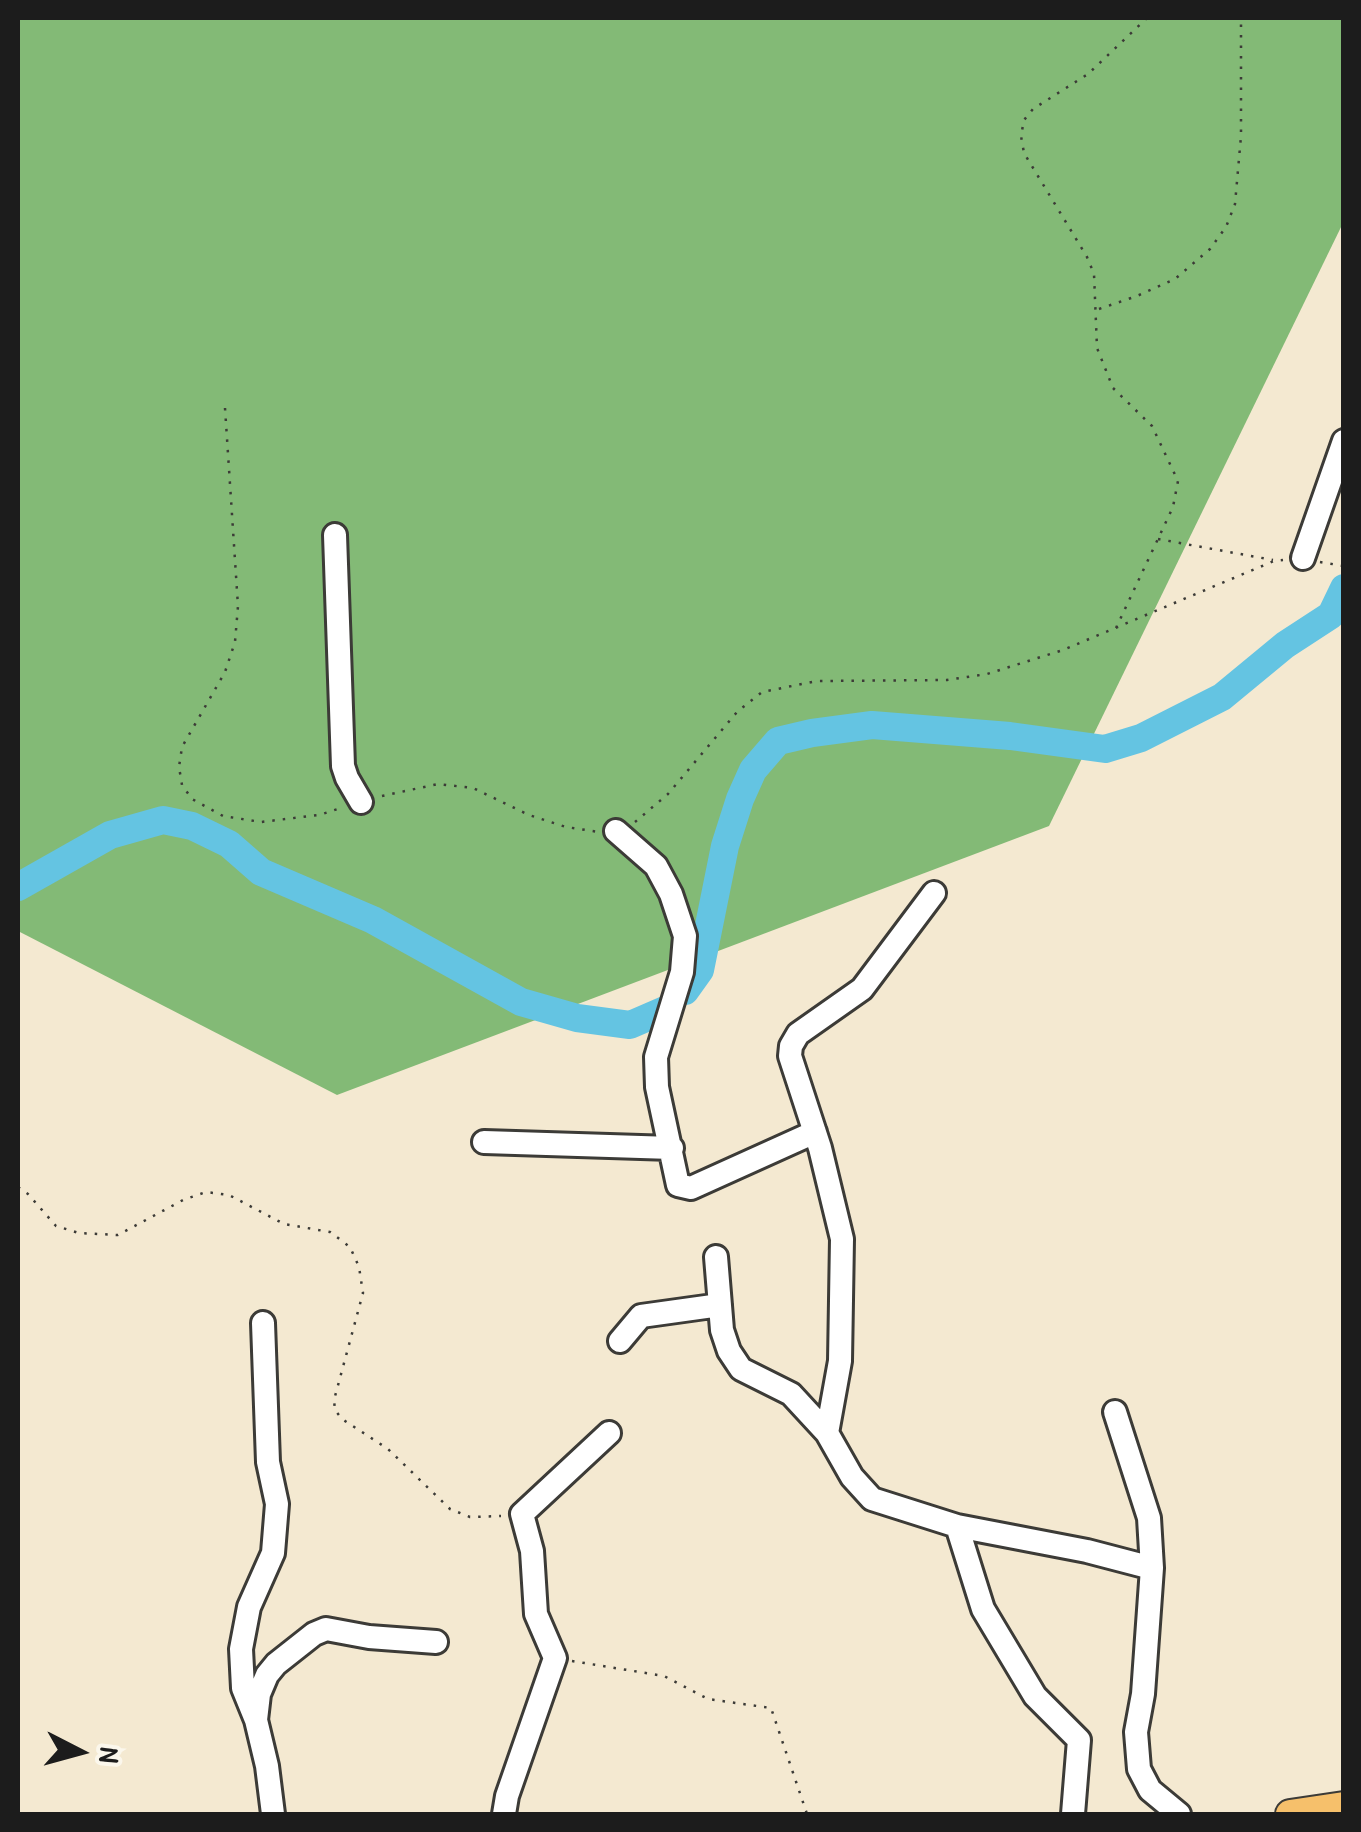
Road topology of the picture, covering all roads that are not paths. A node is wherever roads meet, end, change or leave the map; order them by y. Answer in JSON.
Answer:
{"nodes":[{"id":1,"x":1344,"y":442,"type":"edge"},
{"id":2,"x":336,"y":536,"type":"dead end"},
{"id":3,"x":1302,"y":558,"type":"road end"},
{"id":4,"x":362,"y":802,"type":"road end"},
{"id":5,"x":616,"y":831,"type":"road end"},
{"id":6,"x":934,"y":892,"type":"dead end"},
{"id":7,"x":815,"y":1132,"type":"junction"},
{"id":8,"x":484,"y":1142,"type":"dead end"},
{"id":9,"x":672,"y":1148,"type":"junction"},
{"id":10,"x":716,"y":1256,"type":"dead end"},
{"id":11,"x":720,"y":1305,"type":"junction"},
{"id":12,"x":263,"y":1323,"type":"dead end"},
{"id":13,"x":620,"y":1341,"type":"dead end"},
{"id":14,"x":1115,"y":1412,"type":"dead end"},
{"id":15,"x":608,"y":1433,"type":"dead end"},
{"id":16,"x":827,"y":1433,"type":"junction"},
{"id":17,"x":957,"y":1526,"type":"junction"},
{"id":18,"x":1152,"y":1568,"type":"junction"},
{"id":19,"x":436,"y":1642,"type":"dead end"},
{"id":20,"x":256,"y":1720,"type":"junction"},
{"id":21,"x":1329,"y":1810,"type":"edge"},
{"id":22,"x":273,"y":1814,"type":"edge"},
{"id":23,"x":504,"y":1814,"type":"edge"},
{"id":24,"x":1073,"y":1814,"type":"edge"},
{"id":25,"x":1179,"y":1814,"type":"edge"},
{"id":26,"x":1290,"y":1814,"type":"edge"}],
"edges":[{"from":1,"to":3,"type":"street"},
{"from":2,"to":4,"type":"street"},
{"from":5,"to":9,"type":"street"},
{"from":6,"to":7,"type":"street"},
{"from":7,"to":9,"type":"street"},
{"from":7,"to":16,"type":"street"},
{"from":8,"to":9,"type":"street"},
{"from":10,"to":11,"type":"street"},
{"from":11,"to":13,"type":"street"},
{"from":11,"to":16,"type":"street"},
{"from":12,"to":20,"type":"street"},
{"from":14,"to":18,"type":"street"},
{"from":15,"to":23,"type":"street"},
{"from":16,"to":17,"type":"street"},
{"from":17,"to":18,"type":"street"},
{"from":17,"to":24,"type":"street"},
{"from":18,"to":25,"type":"street"},
{"from":19,"to":20,"type":"street"},
{"from":20,"to":22,"type":"street"},
{"from":21,"to":26,"type":"main road"}]}
